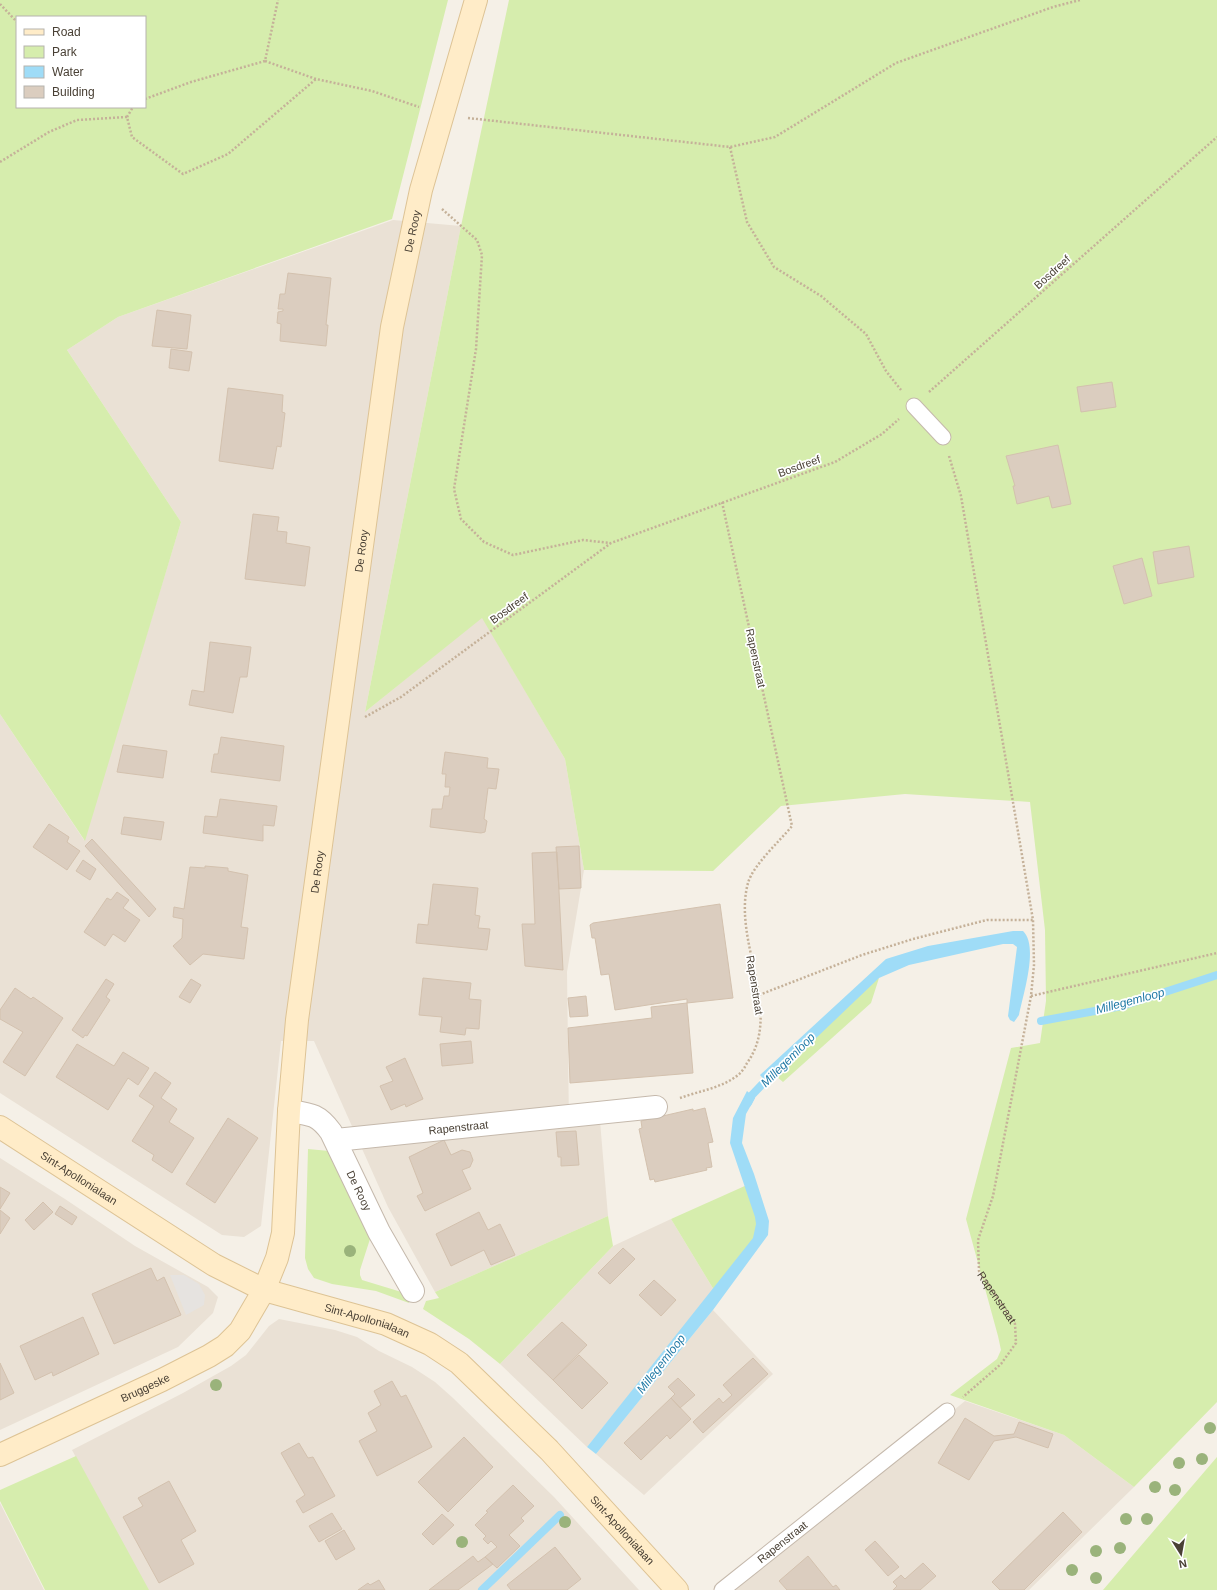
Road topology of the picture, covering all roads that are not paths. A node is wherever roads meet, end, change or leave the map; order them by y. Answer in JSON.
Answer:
{"nodes":[{"id":1,"x":476,"y":0,"type":"edge"},
{"id":2,"x":914,"y":406,"type":"road end"},
{"id":3,"x":942,"y":437,"type":"road end"},
{"id":4,"x":656,"y":1107,"type":"road end"},
{"id":5,"x":289,"y":1111,"type":"junction"},
{"id":6,"x":0,"y":1127,"type":"edge"},
{"id":7,"x":336,"y":1140,"type":"junction"},
{"id":8,"x":264,"y":1290,"type":"junction"},
{"id":9,"x":413,"y":1291,"type":"dead end"},
{"id":10,"x":947,"y":1411,"type":"road end"},
{"id":11,"x":0,"y":1455,"type":"edge"},
{"id":12,"x":677,"y":1590,"type":"edge"},
{"id":13,"x":722,"y":1590,"type":"edge"}],
"edges":[{"from":1,"to":5,"type":"street","name":"De Rooy"},
{"from":2,"to":3,"type":"lane"},
{"from":4,"to":7,"type":"street","name":"Rapenstraat"},
{"from":5,"to":7,"type":"street","name":"De Rooy"},
{"from":5,"to":8,"type":"street","name":"De Rooy"},
{"from":6,"to":8,"type":"street","name":"Sint-Apollonialaan"},
{"from":7,"to":9,"type":"street","name":"De Rooy"},
{"from":8,"to":11,"type":"street","name":"Bruggeske"},
{"from":8,"to":12,"type":"street","name":"Sint-Apollonialaan"},
{"from":10,"to":13,"type":"lane","name":"Rapenstraat"}]}
